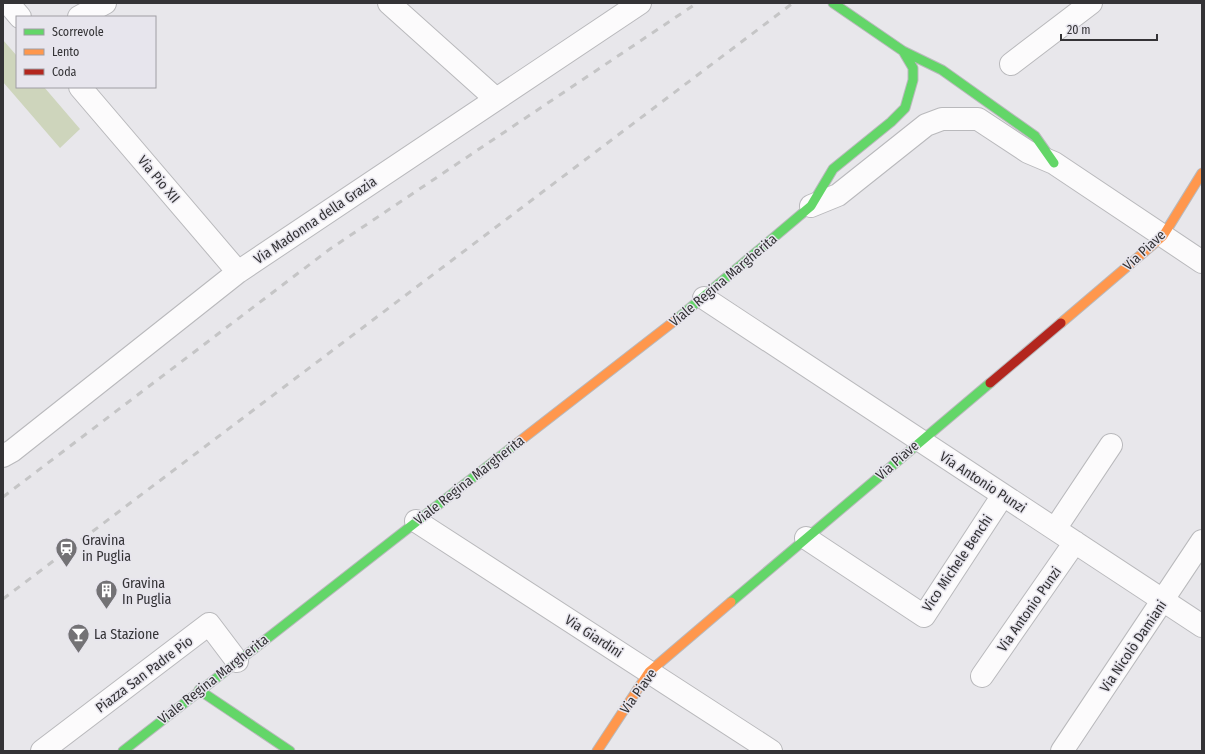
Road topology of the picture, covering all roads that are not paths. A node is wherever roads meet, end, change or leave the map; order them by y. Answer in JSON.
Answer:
{"nodes":[{"id":1,"x":8,"y":3,"type":"edge"},
{"id":2,"x":105,"y":3,"type":"edge"},
{"id":3,"x":389,"y":3,"type":"edge"},
{"id":4,"x":640,"y":3,"type":"edge"},
{"id":5,"x":833,"y":3,"type":"edge"},
{"id":6,"x":1091,"y":3,"type":"edge"},
{"id":7,"x":19,"y":16,"type":"edge"},
{"id":8,"x":81,"y":16,"type":"edge"},
{"id":9,"x":903,"y":51,"type":"junction"},
{"id":10,"x":1011,"y":64,"type":"dead end"},
{"id":11,"x":81,"y":88,"type":"edge"},
{"id":12,"x":496,"y":98,"type":"junction"},
{"id":13,"x":1054,"y":163,"type":"junction"},
{"id":14,"x":1202,"y":173,"type":"edge"},
{"id":15,"x":811,"y":206,"type":"junction"},
{"id":16,"x":1163,"y":236,"type":"junction"},
{"id":17,"x":1202,"y":262,"type":"edge"},
{"id":18,"x":238,"y":272,"type":"junction"},
{"id":19,"x":704,"y":298,"type":"junction"},
{"id":20,"x":920,"y":440,"type":"junction"},
{"id":21,"x":1111,"y":445,"type":"dead end"},
{"id":22,"x":3,"y":456,"type":"edge"},
{"id":23,"x":1003,"y":495,"type":"junction"},
{"id":24,"x":416,"y":521,"type":"junction"},
{"id":25,"x":1055,"y":529,"type":"junction"},
{"id":26,"x":806,"y":538,"type":"junction"},
{"id":27,"x":1202,"y":541,"type":"edge"},
{"id":28,"x":1075,"y":542,"type":"junction"},
{"id":29,"x":1164,"y":600,"type":"junction"},
{"id":30,"x":1202,"y":626,"type":"edge"},
{"id":31,"x":237,"y":661,"type":"junction"},
{"id":32,"x":649,"y":672,"type":"junction"},
{"id":33,"x":982,"y":676,"type":"dead end"},
{"id":34,"x":199,"y":690,"type":"junction"},
{"id":35,"x":42,"y":751,"type":"edge"},
{"id":36,"x":123,"y":751,"type":"edge"},
{"id":37,"x":290,"y":751,"type":"edge"},
{"id":38,"x":596,"y":751,"type":"edge"},
{"id":39,"x":771,"y":751,"type":"edge"},
{"id":40,"x":1062,"y":751,"type":"edge"}],
"edges":[{"from":1,"to":7,"type":"street"},
{"from":2,"to":8,"type":"street"},
{"from":3,"to":12,"type":"street"},
{"from":4,"to":12,"type":"street","name":"Via Madonna della Grazia"},
{"from":5,"to":9,"type":"street"},
{"from":6,"to":10,"type":"street"},
{"from":9,"to":13,"type":"street"},
{"from":9,"to":15,"type":"street","name":"Viale Regina Margherita"},
{"from":11,"to":18,"type":"street","name":"Via Pio XII"},
{"from":12,"to":18,"type":"street","name":"Via Madonna della Grazia"},
{"from":13,"to":15,"type":"street","name":"Viale Regina Margherita"},
{"from":13,"to":16,"type":"street","name":"Viale Regina Margherita"},
{"from":14,"to":16,"type":"street","name":"Via Piave"},
{"from":15,"to":19,"type":"street","name":"Viale Regina Margherita"},
{"from":16,"to":17,"type":"street","name":"Viale Regina Margherita"},
{"from":16,"to":20,"type":"street","name":"Via Piave"},
{"from":18,"to":22,"type":"street","name":"Via Madonna della Grazia"},
{"from":19,"to":20,"type":"street","name":"Vía Antonio Punzi"},
{"from":19,"to":24,"type":"street","name":"Viale Regina Margherita"},
{"from":20,"to":23,"type":"street","name":"Vía Antonio Punzi"},
{"from":20,"to":26,"type":"street","name":"Via Piave"},
{"from":21,"to":25,"type":"street"},
{"from":23,"to":25,"type":"street","name":"Vía Antonio Punzi"},
{"from":23,"to":26,"type":"street","name":"Vico Michele Benchi"},
{"from":24,"to":31,"type":"street","name":"Viale Regina Margherita"},
{"from":24,"to":32,"type":"street","name":"Via Giardini"},
{"from":25,"to":28,"type":"street","name":"Vía Antonio Punzi"},
{"from":26,"to":32,"type":"street","name":"Via Piave"},
{"from":27,"to":29,"type":"street","name":"Via Nicolò Damiani"},
{"from":28,"to":29,"type":"street","name":"Vía Antonio Punzi"},
{"from":28,"to":33,"type":"street","name":"Via Antonio Punzi"},
{"from":29,"to":30,"type":"street","name":"Vía Antonio Punzi"},
{"from":29,"to":40,"type":"street","name":"Via Nicolò Damiani"},
{"from":31,"to":34,"type":"street","name":"Viale Regina Margherita"},
{"from":31,"to":35,"type":"street","name":"Piazza San Padre Pio"},
{"from":32,"to":38,"type":"street","name":"Via Piave"},
{"from":32,"to":39,"type":"street","name":"Via Giardini"},
{"from":34,"to":36,"type":"street","name":"Viale Regina Margherita"},
{"from":34,"to":37,"type":"street"}]}
